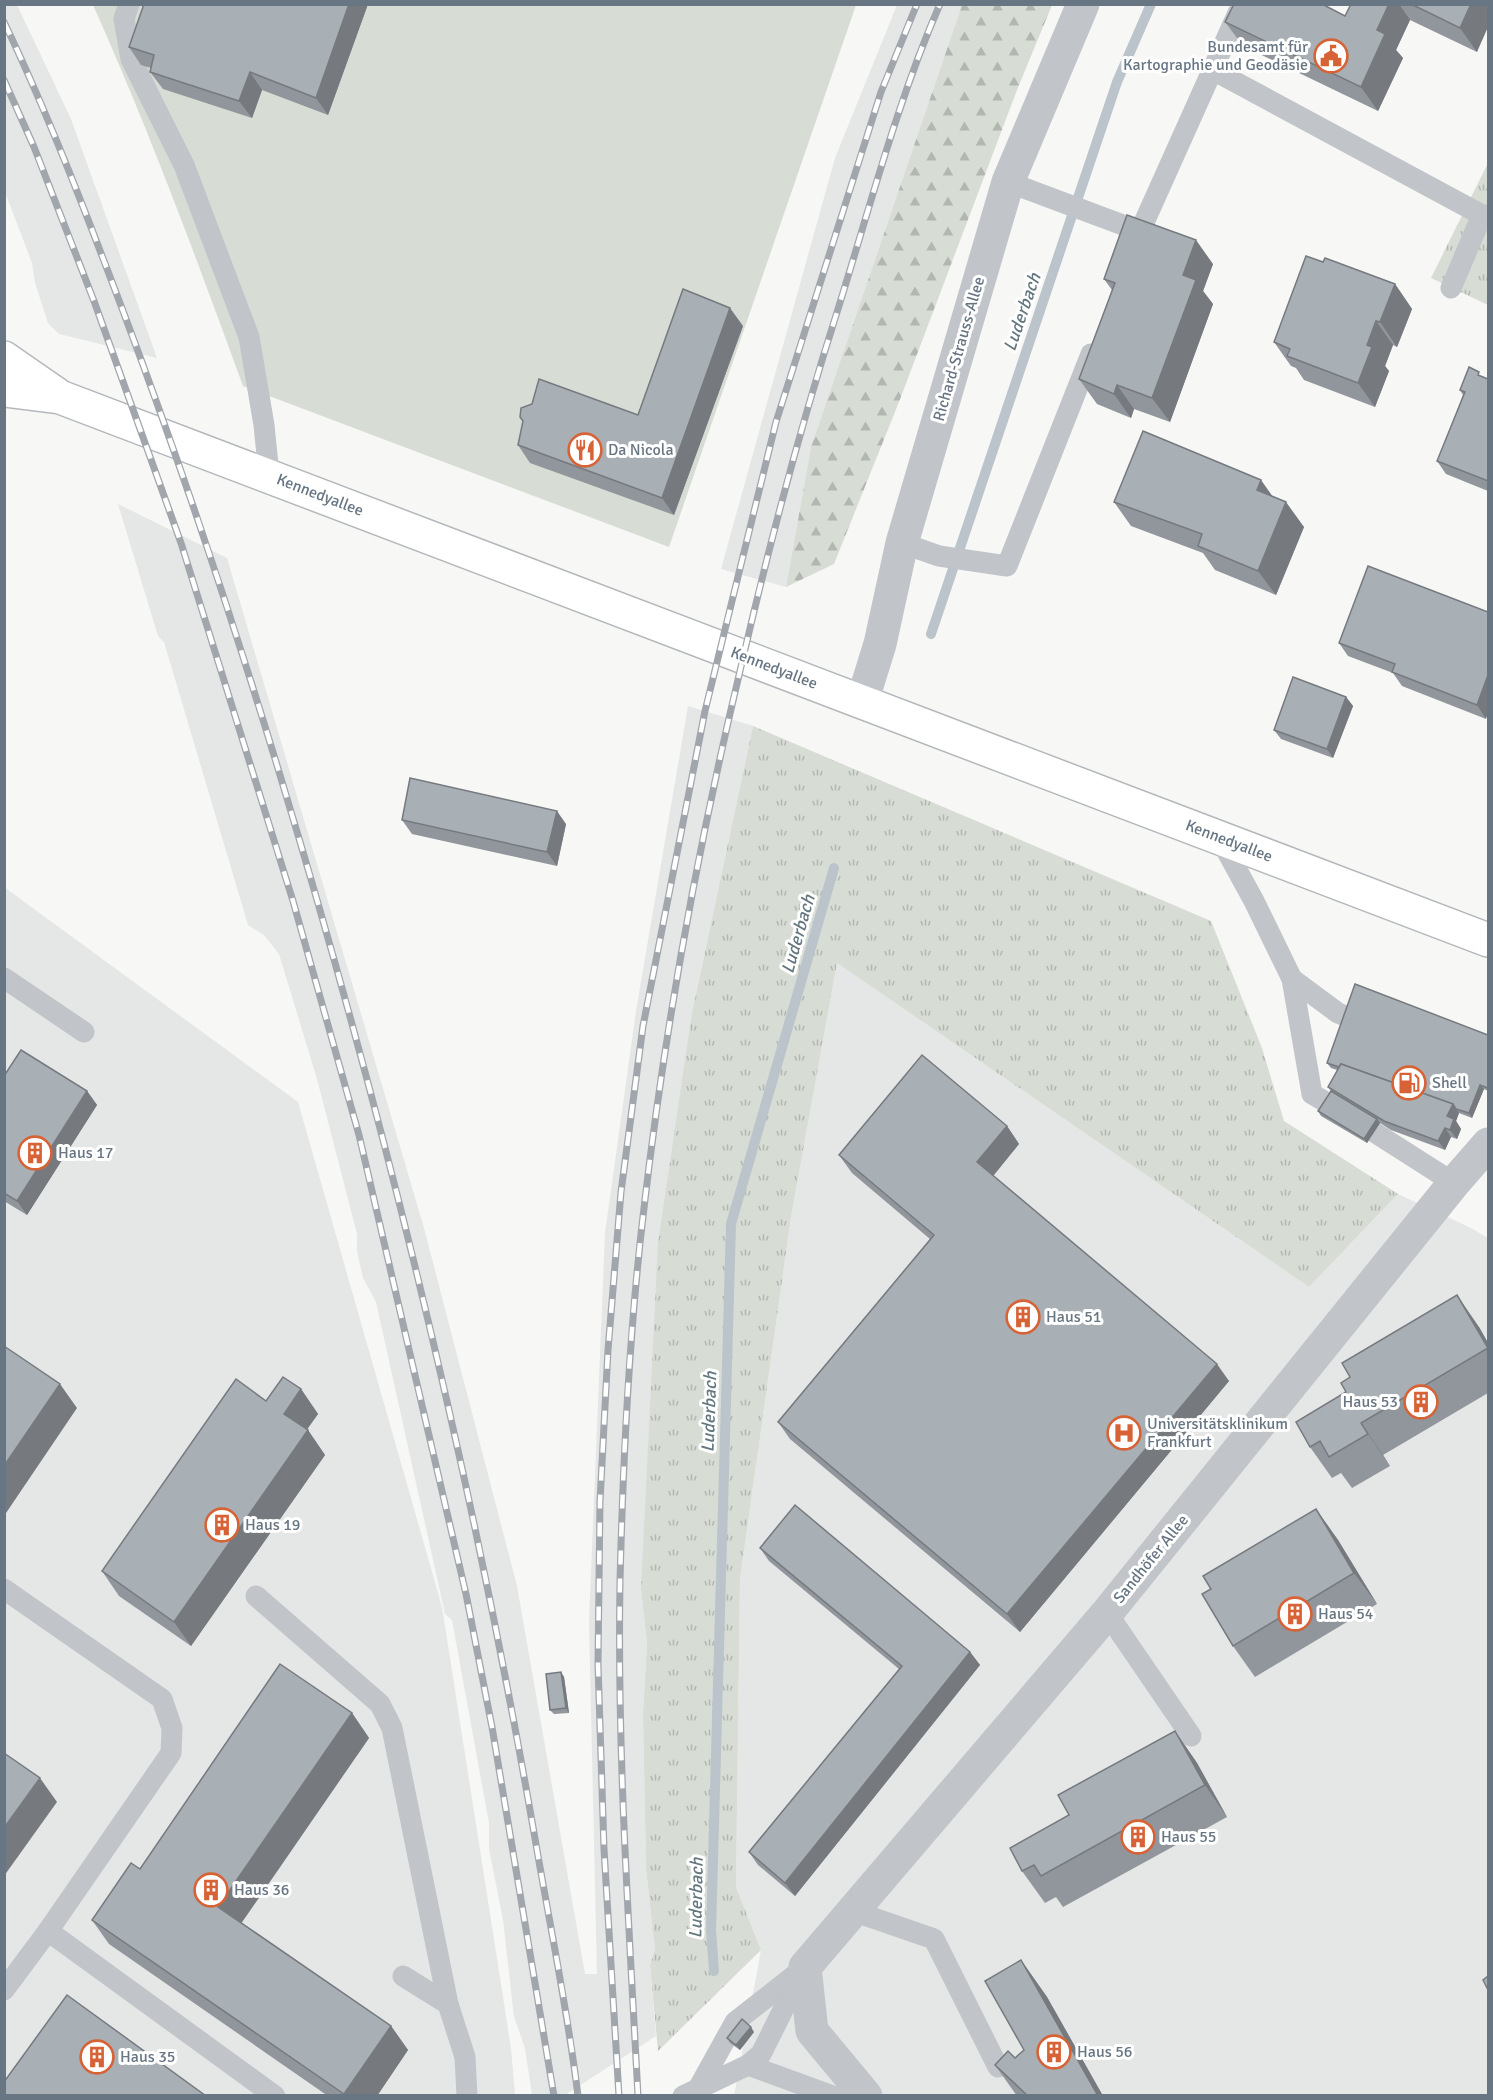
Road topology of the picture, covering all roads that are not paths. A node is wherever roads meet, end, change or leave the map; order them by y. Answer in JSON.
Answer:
{"nodes":[{"id":1,"x":129,"y":4,"type":"edge"},
{"id":2,"x":1083,"y":4,"type":"edge"},
{"id":3,"x":1242,"y":4,"type":"edge"},
{"id":4,"x":1213,"y":70,"type":"junction"},
{"id":5,"x":1008,"y":182,"type":"junction"},
{"id":6,"x":1485,"y":215,"type":"edge"},
{"id":7,"x":1139,"y":231,"type":"junction"},
{"id":8,"x":1127,"y":263,"type":"edge"},
{"id":9,"x":1451,"y":288,"type":"dead end"},
{"id":10,"x":1097,"y":339,"type":"edge"},
{"id":11,"x":4,"y":358,"type":"edge"},
{"id":12,"x":4,"y":390,"type":"edge"},
{"id":13,"x":60,"y":397,"type":"junction"},
{"id":14,"x":269,"y":475,"type":"junction"},
{"id":15,"x":902,"y":543,"type":"junction"},
{"id":16,"x":862,"y":702,"type":"junction"},
{"id":17,"x":1218,"y":837,"type":"junction"},
{"id":18,"x":1488,"y":940,"type":"edge"},
{"id":19,"x":1292,"y":979,"type":"junction"},
{"id":20,"x":5,"y":980,"type":"edge"},
{"id":21,"x":84,"y":1032,"type":"dead end"},
{"id":22,"x":1392,"y":1033,"type":"edge"},
{"id":23,"x":1329,"y":1104,"type":"edge"},
{"id":24,"x":1374,"y":1132,"type":"edge"},
{"id":25,"x":1488,"y":1144,"type":"edge"},
{"id":26,"x":1454,"y":1183,"type":"junction"},
{"id":27,"x":4,"y":1589,"type":"edge"},
{"id":28,"x":256,"y":1596,"type":"dead end"},
{"id":29,"x":1107,"y":1613,"type":"junction"},
{"id":30,"x":1191,"y":1736,"type":"dead end"},
{"id":31,"x":853,"y":1911,"type":"junction"},
{"id":32,"x":48,"y":1931,"type":"junction"},
{"id":33,"x":805,"y":1967,"type":"junction"},
{"id":34,"x":403,"y":1976,"type":"dead end"},
{"id":35,"x":4,"y":1990,"type":"edge"},
{"id":36,"x":448,"y":2004,"type":"junction"},
{"id":37,"x":748,"y":2065,"type":"junction"},
{"id":38,"x":998,"y":2067,"type":"edge"},
{"id":39,"x":691,"y":2091,"type":"edge"},
{"id":40,"x":275,"y":2096,"type":"edge"},
{"id":41,"x":467,"y":2096,"type":"edge"},
{"id":42,"x":833,"y":2096,"type":"edge"},
{"id":43,"x":866,"y":2096,"type":"edge"}],
"edges":[{"from":1,"to":14,"type":"lane"},
{"from":2,"to":5,"type":"street","name":"Richard-Strauss-Allee"},
{"from":3,"to":4,"type":"lane"},
{"from":4,"to":6,"type":"lane"},
{"from":4,"to":7,"type":"lane"},
{"from":5,"to":7,"type":"lane"},
{"from":5,"to":15,"type":"street","name":"Richard-Strauss-Allee"},
{"from":6,"to":9,"type":"lane"},
{"from":7,"to":8,"type":"lane"},
{"from":10,"to":15,"type":"lane"},
{"from":11,"to":13,"type":"main road","name":"Kennedyallee"},
{"from":12,"to":13,"type":"main road","name":"Kennedyallee"},
{"from":13,"to":14,"type":"main road","name":"Kennedyallee"},
{"from":14,"to":16,"type":"main road","name":"Kennedyallee"},
{"from":15,"to":16,"type":"street","name":"Richard-Strauss-Allee"},
{"from":16,"to":17,"type":"main road","name":"Kennedyallee"},
{"from":17,"to":18,"type":"main road","name":"Kennedyallee"},
{"from":17,"to":19,"type":"lane"},
{"from":19,"to":22,"type":"lane"},
{"from":19,"to":23,"type":"lane"},
{"from":20,"to":21,"type":"lane"},
{"from":24,"to":26,"type":"lane"},
{"from":25,"to":26,"type":"street","name":"Sandhöfer Allee"},
{"from":26,"to":29,"type":"street","name":"Sandhöfer Allee"},
{"from":27,"to":32,"type":"lane"},
{"from":28,"to":36,"type":"lane"},
{"from":29,"to":30,"type":"lane"},
{"from":29,"to":31,"type":"street","name":"Sandhöfer Allee"},
{"from":31,"to":33,"type":"street","name":"Sandhöfer Allee"},
{"from":31,"to":38,"type":"lane"},
{"from":32,"to":35,"type":"lane"},
{"from":32,"to":40,"type":"lane"},
{"from":33,"to":37,"type":"lane"},
{"from":33,"to":39,"type":"lane"},
{"from":33,"to":43,"type":"street"},
{"from":34,"to":36,"type":"lane"},
{"from":36,"to":41,"type":"lane"},
{"from":37,"to":39,"type":"lane"},
{"from":37,"to":42,"type":"lane"}]}
